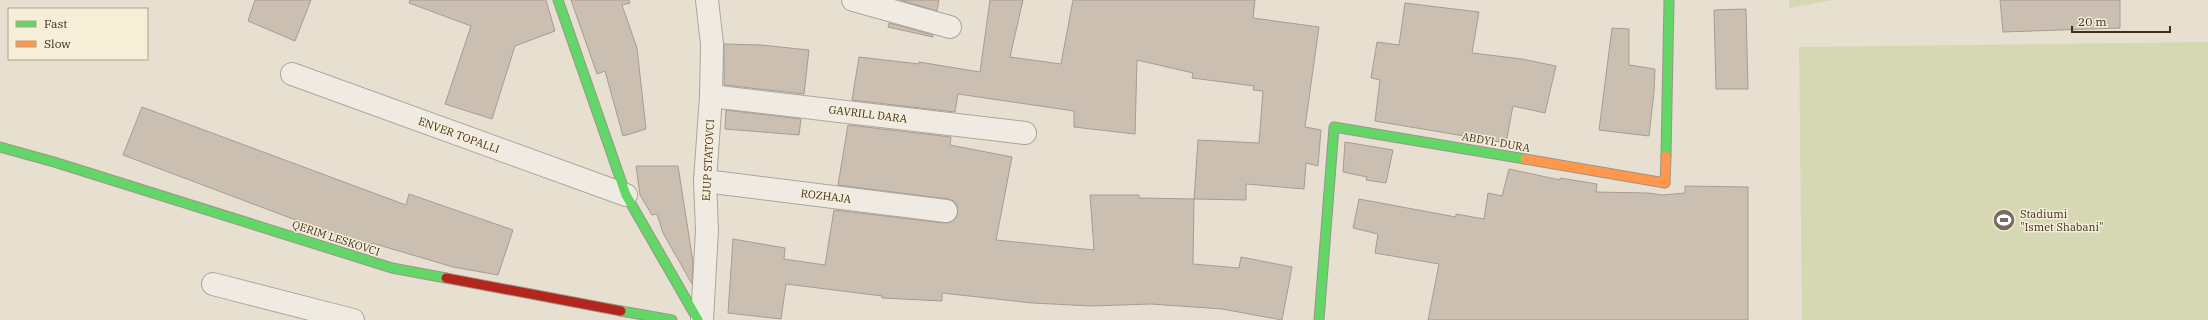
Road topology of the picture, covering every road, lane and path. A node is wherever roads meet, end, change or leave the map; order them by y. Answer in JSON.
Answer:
{"nodes":[{"id":1,"x":558,"y":0,"type":"edge"},
{"id":2,"x":707,"y":0,"type":"edge"},
{"id":3,"x":853,"y":0,"type":"edge"},
{"id":4,"x":1669,"y":0,"type":"edge"},
{"id":5,"x":950,"y":27,"type":"dead end"},
{"id":6,"x":292,"y":74,"type":"dead end"},
{"id":7,"x":711,"y":96,"type":"junction"},
{"id":8,"x":1025,"y":133,"type":"dead end"},
{"id":9,"x":0,"y":147,"type":"edge"},
{"id":10,"x":705,"y":181,"type":"junction"},
{"id":11,"x":626,"y":195,"type":"junction"},
{"id":12,"x":946,"y":211,"type":"dead end"},
{"id":13,"x":213,"y":284,"type":"dead end"},
{"id":14,"x":353,"y":320,"type":"edge"},
{"id":15,"x":672,"y":320,"type":"edge"},
{"id":16,"x":698,"y":320,"type":"edge"},
{"id":17,"x":702,"y":320,"type":"edge"},
{"id":18,"x":1319,"y":320,"type":"edge"}],
"edges":[{"from":1,"to":11,"type":"street"},
{"from":2,"to":7,"type":"street","name":"EJUP STATOVCI"},
{"from":3,"to":5,"type":"street"},
{"from":4,"to":18,"type":"street","name":"ABDYL DURA"},
{"from":6,"to":11,"type":"street","name":"ENVER TOPALLI"},
{"from":7,"to":8,"type":"street","name":"GAVRILL DARA"},
{"from":7,"to":10,"type":"street","name":"EJUP STATOVCI"},
{"from":9,"to":15,"type":"street","name":"QERIM LESKOVCI"},
{"from":10,"to":12,"type":"street","name":"ROZHAJA"},
{"from":10,"to":17,"type":"street","name":"EJUP STATOVCI"},
{"from":11,"to":16,"type":"street"},
{"from":13,"to":14,"type":"street"}]}
